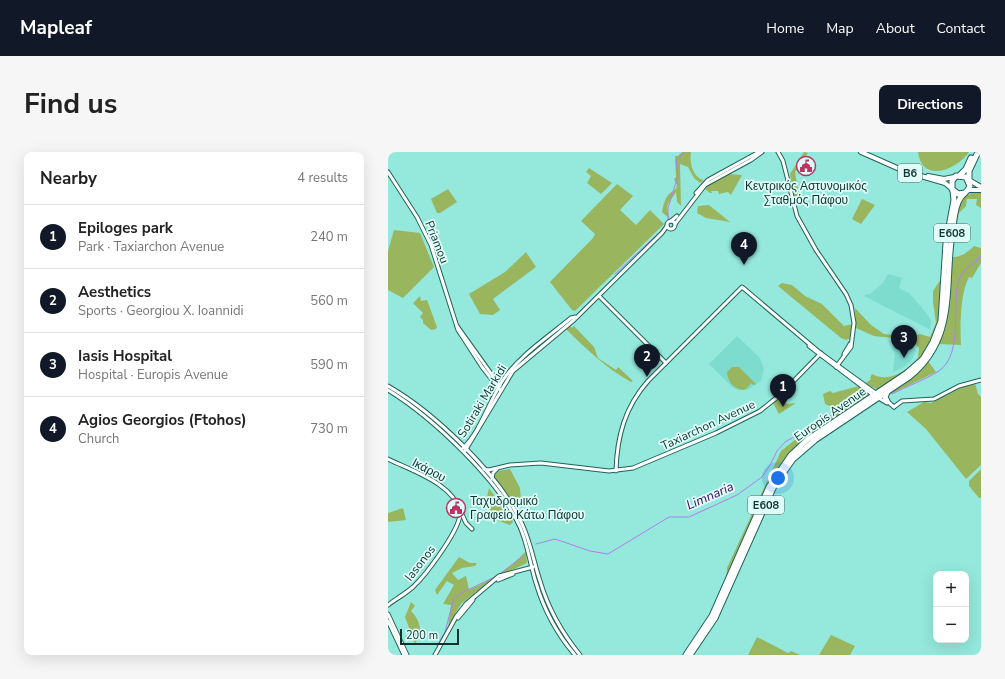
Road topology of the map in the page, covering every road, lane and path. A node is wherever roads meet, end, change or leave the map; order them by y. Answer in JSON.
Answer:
{"nodes":[{"id":1,"x":760,"y":152,"type":"edge"},
{"id":2,"x":778,"y":152,"type":"edge"},
{"id":3,"x":861,"y":152,"type":"edge"},
{"id":4,"x":866,"y":152,"type":"edge"},
{"id":5,"x":974,"y":152,"type":"edge"},
{"id":6,"x":978,"y":152,"type":"edge"},
{"id":7,"x":388,"y":172,"type":"edge"},
{"id":8,"x":957,"y":176,"type":"junction"},
{"id":9,"x":969,"y":180,"type":"junction"},
{"id":10,"x":981,"y":187,"type":"edge"},
{"id":11,"x":952,"y":189,"type":"junction"},
{"id":12,"x":981,"y":190,"type":"edge"},
{"id":13,"x":966,"y":192,"type":"junction"},
{"id":14,"x":671,"y":221,"type":"junction"},
{"id":15,"x":675,"y":224,"type":"junction"},
{"id":16,"x":667,"y":226,"type":"junction"},
{"id":17,"x":670,"y":229,"type":"junction"},
{"id":18,"x":662,"y":232,"type":"junction"},
{"id":19,"x":599,"y":296,"type":"junction"},
{"id":20,"x":574,"y":317,"type":"junction"},
{"id":21,"x":785,"y":323,"type":"junction"},
{"id":22,"x":457,"y":326,"type":"junction"},
{"id":23,"x":850,"y":344,"type":"junction"},
{"id":24,"x":814,"y":350,"type":"junction"},
{"id":25,"x":819,"y":353,"type":"junction"},
{"id":26,"x":813,"y":358,"type":"junction"},
{"id":27,"x":666,"y":363,"type":"junction"},
{"id":28,"x":837,"y":366,"type":"junction"},
{"id":29,"x":796,"y":377,"type":"junction"},
{"id":30,"x":494,"y":379,"type":"junction"},
{"id":31,"x":503,"y":380,"type":"junction"},
{"id":32,"x":981,"y":380,"type":"edge"},
{"id":33,"x":388,"y":386,"type":"edge"},
{"id":34,"x":500,"y":388,"type":"junction"},
{"id":35,"x":388,"y":390,"type":"edge"},
{"id":36,"x":868,"y":391,"type":"joint"},
{"id":37,"x":887,"y":391,"type":"junction"},
{"id":38,"x":876,"y":396,"type":"junction"},
{"id":39,"x":887,"y":401,"type":"junction"},
{"id":40,"x":894,"y":407,"type":"junction"},
{"id":41,"x":464,"y":450,"type":"junction"},
{"id":42,"x":388,"y":459,"type":"edge"},
{"id":43,"x":499,"y":468,"type":"junction"},
{"id":44,"x":484,"y":469,"type":"junction"},
{"id":45,"x":616,"y":471,"type":"junction"},
{"id":46,"x":492,"y":480,"type":"junction"},
{"id":47,"x":459,"y":507,"type":"junction"},
{"id":48,"x":472,"y":529,"type":"dead end"},
{"id":49,"x":529,"y":558,"type":"junction"},
{"id":50,"x":534,"y":568,"type":"junction"},
{"id":51,"x":522,"y":570,"type":"junction"},
{"id":52,"x":388,"y":605,"type":"edge"},
{"id":53,"x":388,"y":614,"type":"edge"},
{"id":54,"x":388,"y":621,"type":"edge"},
{"id":55,"x":404,"y":655,"type":"edge"},
{"id":56,"x":407,"y":655,"type":"edge"},
{"id":57,"x":436,"y":655,"type":"edge"},
{"id":58,"x":575,"y":655,"type":"edge"},
{"id":59,"x":580,"y":655,"type":"edge"},
{"id":60,"x":686,"y":655,"type":"edge"},
{"id":61,"x":690,"y":655,"type":"edge"}],
"edges":[{"from":1,"to":14,"type":"street","name":"Sotiraki Markidi"},
{"from":1,"to":15,"type":"street"},
{"from":2,"to":23,"type":"street"},
{"from":3,"to":11,"type":"main road","number":"B6"},
{"from":4,"to":8,"type":"main road","number":"B6"},
{"from":5,"to":8,"type":"highway","number":"E608"},
{"from":6,"to":9,"type":"highway","number":"E608"},
{"from":7,"to":22,"type":"street","name":"Priamou"},
{"from":8,"to":9,"type":"highway"},
{"from":8,"to":11,"type":"highway","number":"E608"},
{"from":9,"to":10,"type":"main road"},
{"from":9,"to":13,"type":"highway","number":"E608"},
{"from":11,"to":13,"type":"highway"},
{"from":11,"to":38,"type":"highway","name":"Europis Avenue","number":"E608"},
{"from":12,"to":13,"type":"main road"},
{"from":13,"to":37,"type":"highway","name":"Europis Avenue","number":"E608"},
{"from":14,"to":15,"type":"street"},
{"from":14,"to":16,"type":"street","name":"Sotiraki Markidi"},
{"from":15,"to":17,"type":"street"},
{"from":16,"to":17,"type":"street"},
{"from":16,"to":18,"type":"street","name":"Sotiraki Markidi"},
{"from":17,"to":18,"type":"street","name":"Sotiraki Markidi"},
{"from":18,"to":19,"type":"street","name":"Sotiraki Markidi"},
{"from":19,"to":20,"type":"street","name":"Sotiraki Markidi"},
{"from":19,"to":27,"type":"street"},
{"from":20,"to":31,"type":"street","name":"Sotiraki Markidi"},
{"from":20,"to":34,"type":"street","name":"Sotiraki Markidi"},
{"from":21,"to":24,"type":"street"},
{"from":21,"to":25,"type":"street"},
{"from":21,"to":27,"type":"street"},
{"from":22,"to":30,"type":"street","name":"Priamou"},
{"from":22,"to":34,"type":"street","name":"Priamou"},
{"from":23,"to":28,"type":"street"},
{"from":23,"to":28,"type":"street"},
{"from":24,"to":25,"type":"street"},
{"from":24,"to":26,"type":"street"},
{"from":25,"to":26,"type":"street","name":"Taxiarchon Avenue"},
{"from":25,"to":28,"type":"street"},
{"from":25,"to":29,"type":"street","name":"Taxiarchon Avenue"},
{"from":26,"to":29,"type":"street","name":"Taxiarchon Avenue"},
{"from":27,"to":45,"type":"street"},
{"from":28,"to":36,"type":"street"},
{"from":28,"to":38,"type":"street"},
{"from":29,"to":45,"type":"street","name":"Taxiarchon Avenue"},
{"from":30,"to":31,"type":"street"},
{"from":30,"to":34,"type":"street","name":"Priamou"},
{"from":31,"to":34,"type":"street","name":"Sotiraki Markidi"},
{"from":32,"to":40,"type":"street"},
{"from":33,"to":41,"type":"street"},
{"from":34,"to":41,"type":"street","name":"Sotiraki Markidi"},
{"from":35,"to":41,"type":"street"},
{"from":36,"to":38,"type":"highway"},
{"from":37,"to":38,"type":"highway","name":"Europis Avenue","number":"E608"},
{"from":37,"to":39,"type":"highway"},
{"from":38,"to":39,"type":"street"},
{"from":38,"to":40,"type":"street"},
{"from":38,"to":60,"type":"highway","name":"Europis Avenue","number":"E608"},
{"from":38,"to":61,"type":"highway","name":"Europis Avenue","number":"E608"},
{"from":39,"to":40,"type":"street"},
{"from":41,"to":44,"type":"street"},
{"from":41,"to":49,"type":"street"},
{"from":42,"to":47,"type":"street","name":"Ικάρου"},
{"from":43,"to":44,"type":"street","name":"Taxiarchon Avenue"},
{"from":43,"to":45,"type":"street","name":"Taxiarchon Avenue"},
{"from":43,"to":46,"type":"street"},
{"from":44,"to":46,"type":"street"},
{"from":46,"to":50,"type":"street"},
{"from":47,"to":48,"type":"street","name":"Ικάρου"},
{"from":47,"to":52,"type":"street","name":"Iasonos"},
{"from":49,"to":50,"type":"street"},
{"from":49,"to":51,"type":"street"},
{"from":50,"to":51,"type":"street"},
{"from":50,"to":57,"type":"street"},
{"from":50,"to":58,"type":"street"},
{"from":50,"to":59,"type":"street"},
{"from":51,"to":57,"type":"street"},
{"from":53,"to":56,"type":"street"},
{"from":54,"to":55,"type":"street"}]}
